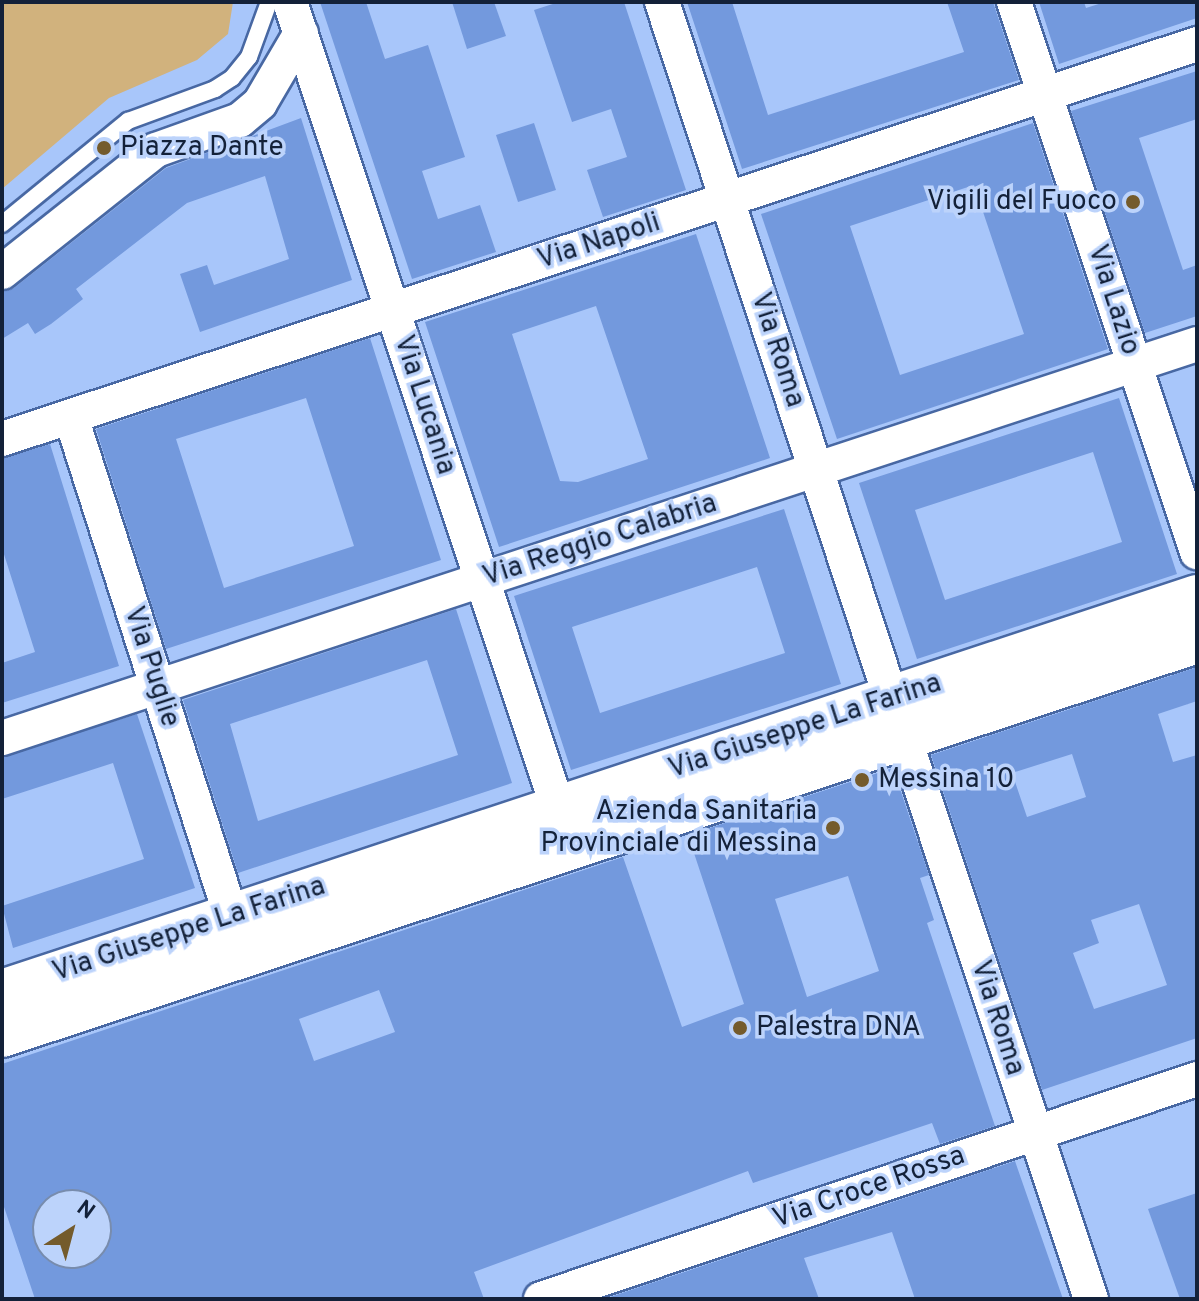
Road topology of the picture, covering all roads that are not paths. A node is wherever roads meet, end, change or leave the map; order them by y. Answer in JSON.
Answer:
{"nodes":[{"id":1,"x":269,"y":2,"type":"edge"},
{"id":2,"x":662,"y":2,"type":"edge"},
{"id":3,"x":1014,"y":2,"type":"edge"},
{"id":4,"x":295,"y":18,"type":"edge"},
{"id":5,"x":1197,"y":44,"type":"edge"},
{"id":6,"x":1044,"y":95,"type":"junction"},
{"id":7,"x":727,"y":199,"type":"junction"},
{"id":8,"x":2,"y":224,"type":"edge"},
{"id":9,"x":2,"y":272,"type":"edge"},
{"id":10,"x":393,"y":310,"type":"junction"},
{"id":11,"x":1197,"y":344,"type":"edge"},
{"id":12,"x":1135,"y":365,"type":"junction"},
{"id":13,"x":71,"y":417,"type":"junction"},
{"id":14,"x":2,"y":439,"type":"edge"},
{"id":15,"x":816,"y":470,"type":"junction"},
{"id":16,"x":1197,"y":552,"type":"edge"},
{"id":17,"x":482,"y":580,"type":"junction"},
{"id":18,"x":1197,"y":597,"type":"edge"},
{"id":19,"x":1197,"y":641,"type":"edge"},
{"id":20,"x":157,"y":687,"type":"junction"},
{"id":21,"x":898,"y":718,"type":"junction"},
{"id":22,"x":2,"y":738,"type":"edge"},
{"id":23,"x":558,"y":808,"type":"junction"},
{"id":24,"x":231,"y":916,"type":"junction"},
{"id":25,"x":2,"y":992,"type":"edge"},
{"id":26,"x":2,"y":1035,"type":"edge"},
{"id":27,"x":1197,"y":1079,"type":"edge"},
{"id":28,"x":1034,"y":1132,"type":"junction"},
{"id":29,"x":541,"y":1299,"type":"edge"},
{"id":30,"x":1091,"y":1299,"type":"edge"}],
"edges":[{"from":1,"to":8,"type":"lane"},
{"from":2,"to":7,"type":"street","name":"Via Roma"},
{"from":3,"to":6,"type":"street","name":"Via Lazio"},
{"from":4,"to":9,"type":"street"},
{"from":4,"to":10,"type":"street","name":"Via Lucania"},
{"from":5,"to":6,"type":"street","name":"Via Napoli"},
{"from":6,"to":7,"type":"street","name":"Via Napoli"},
{"from":6,"to":12,"type":"street","name":"Via Lazio"},
{"from":7,"to":10,"type":"street","name":"Via Napoli"},
{"from":7,"to":15,"type":"street","name":"Via Roma"},
{"from":10,"to":13,"type":"street","name":"Via Napoli"},
{"from":10,"to":17,"type":"street","name":"Via Lucania"},
{"from":11,"to":12,"type":"street","name":"Via Reggio Calabria"},
{"from":12,"to":15,"type":"street","name":"Via Reggio Calabria"},
{"from":12,"to":16,"type":"street","name":"Via Lazio"},
{"from":13,"to":14,"type":"street","name":"Via Napoli"},
{"from":13,"to":20,"type":"street","name":"Via Puglie"},
{"from":15,"to":17,"type":"street","name":"Via Reggio Calabria"},
{"from":15,"to":21,"type":"street","name":"Via Roma"},
{"from":17,"to":20,"type":"street","name":"Via Reggio Calabria"},
{"from":17,"to":23,"type":"street","name":"Via Lucania"},
{"from":18,"to":21,"type":"main road","name":"Via Giuseppe La Farina"},
{"from":19,"to":21,"type":"main road","name":"Via Giuseppe La Farina"},
{"from":20,"to":22,"type":"street","name":"Via Reggio Calabria"},
{"from":20,"to":24,"type":"street","name":"Via Puglie"},
{"from":21,"to":23,"type":"main road","name":"Via Giuseppe La Farina"},
{"from":21,"to":26,"type":"main road","name":"Via Giuseppe La Farina"},
{"from":21,"to":28,"type":"street","name":"Via Roma"},
{"from":23,"to":24,"type":"main road","name":"Via Giuseppe La Farina"},
{"from":24,"to":25,"type":"main road","name":"Via Giuseppe La Farina"},
{"from":27,"to":28,"type":"street","name":"Via Croce Rossa"},
{"from":28,"to":29,"type":"street","name":"Via Croce Rossa"},
{"from":28,"to":30,"type":"street","name":"Via Roma"}]}
